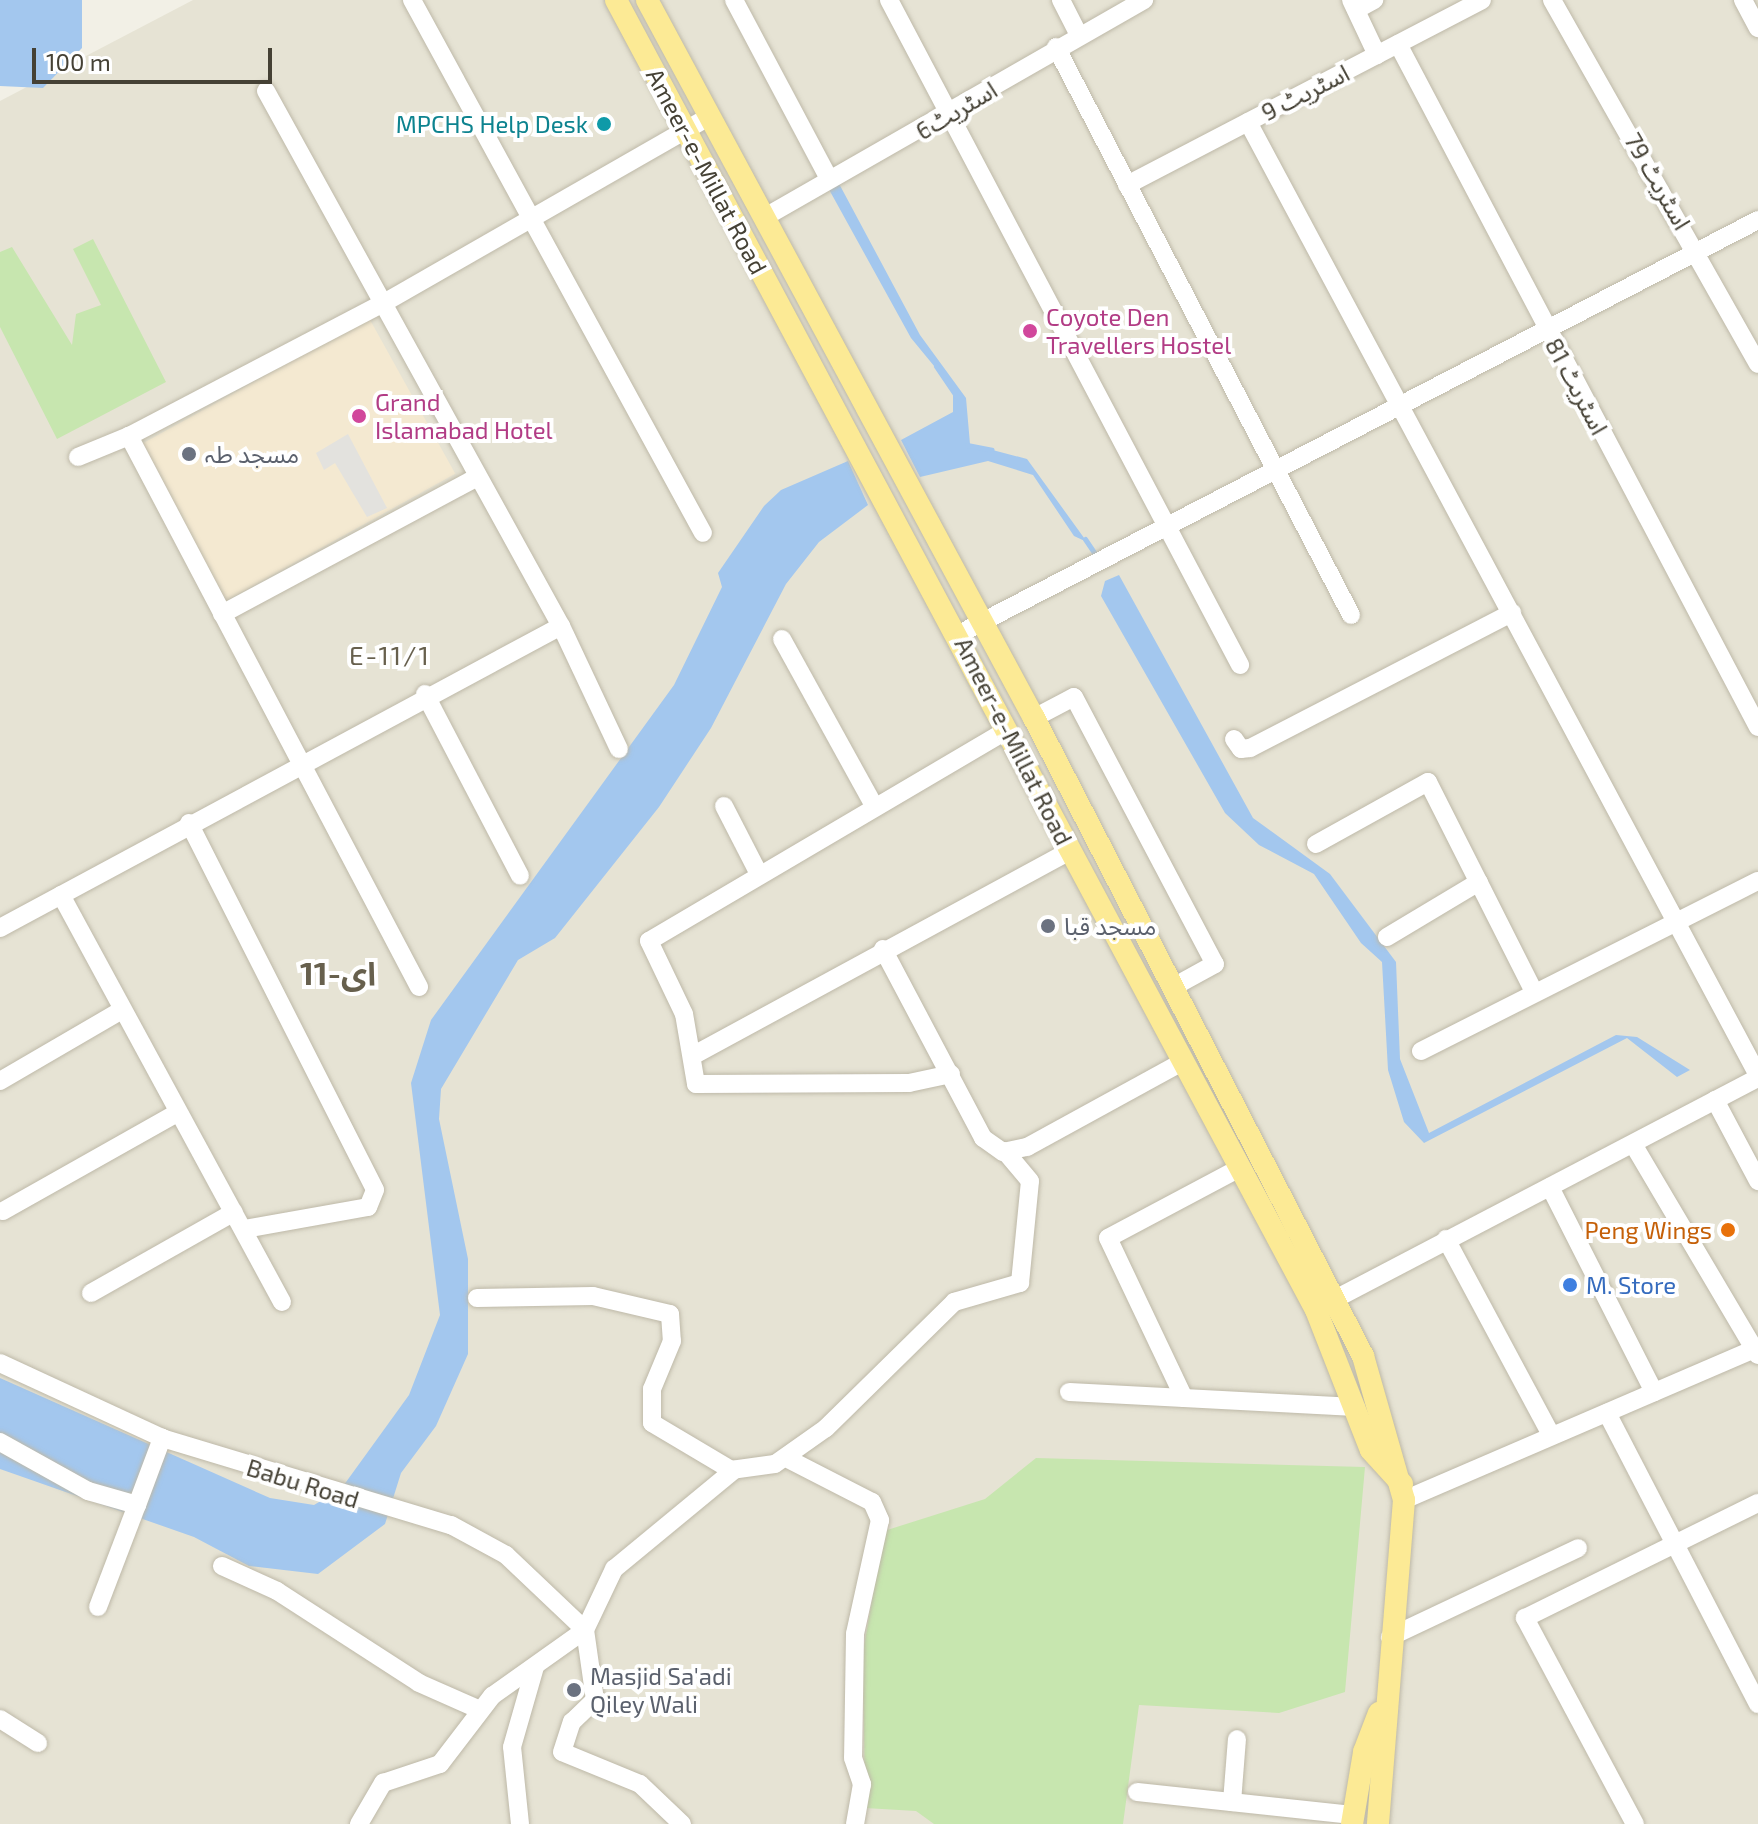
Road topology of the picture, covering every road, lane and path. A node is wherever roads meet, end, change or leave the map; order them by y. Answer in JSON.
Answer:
{"nodes":[{"id":1,"x":412,"y":0,"type":"edge"},
{"id":2,"x":616,"y":0,"type":"edge"},
{"id":3,"x":647,"y":0,"type":"edge"},
{"id":4,"x":734,"y":0,"type":"edge"},
{"id":5,"x":889,"y":0,"type":"edge"},
{"id":6,"x":1061,"y":0,"type":"edge"},
{"id":7,"x":1144,"y":0,"type":"edge"},
{"id":8,"x":1374,"y":0,"type":"edge"},
{"id":9,"x":1482,"y":0,"type":"edge"},
{"id":10,"x":1552,"y":0,"type":"edge"},
{"id":11,"x":1743,"y":0,"type":"edge"},
{"id":12,"x":1353,"y":5,"type":"edge"},
{"id":13,"x":1758,"y":28,"type":"edge"},
{"id":14,"x":1079,"y":35,"type":"junction"},
{"id":15,"x":1398,"y":44,"type":"junction"},
{"id":16,"x":1056,"y":47,"type":"junction"},
{"id":17,"x":1377,"y":55,"type":"junction"},
{"id":18,"x":266,"y":91,"type":"dead end"},
{"id":19,"x":708,"y":117,"type":"junction"},
{"id":20,"x":950,"y":117,"type":"junction"},
{"id":21,"x":1248,"y":122,"type":"junction"},
{"id":22,"x":683,"y":130,"type":"junction"},
{"id":23,"x":829,"y":179,"type":"junction"},
{"id":24,"x":1127,"y":185,"type":"junction"},
{"id":25,"x":765,"y":217,"type":"junction"},
{"id":26,"x":531,"y":218,"type":"junction"},
{"id":27,"x":1758,"y":220,"type":"edge"},
{"id":28,"x":1699,"y":251,"type":"junction"},
{"id":29,"x":382,"y":304,"type":"junction"},
{"id":30,"x":1547,"y":330,"type":"junction"},
{"id":31,"x":1758,"y":364,"type":"edge"},
{"id":32,"x":1400,"y":405,"type":"junction"},
{"id":33,"x":129,"y":436,"type":"junction"},
{"id":34,"x":78,"y":457,"type":"dead end"},
{"id":35,"x":1275,"y":471,"type":"junction"},
{"id":36,"x":478,"y":477,"type":"junction"},
{"id":37,"x":1168,"y":526,"type":"junction"},
{"id":38,"x":703,"y":533,"type":"dead end"},
{"id":39,"x":1512,"y":613,"type":"junction"},
{"id":40,"x":222,"y":614,"type":"junction"},
{"id":41,"x":1351,"y":615,"type":"dead end"},
{"id":42,"x":982,"y":621,"type":"junction"},
{"id":43,"x":561,"y":626,"type":"junction"},
{"id":44,"x":959,"y":634,"type":"junction"},
{"id":45,"x":782,"y":639,"type":"dead end"},
{"id":46,"x":1240,"y":665,"type":"dead end"},
{"id":47,"x":425,"y":694,"type":"junction"},
{"id":48,"x":1034,"y":718,"type":"junction"},
{"id":49,"x":1758,"y":727,"type":"edge"},
{"id":50,"x":1006,"y":731,"type":"junction"},
{"id":51,"x":1234,"y":739,"type":"dead end"},
{"id":52,"x":619,"y":749,"type":"dead end"},
{"id":53,"x":299,"y":766,"type":"junction"},
{"id":54,"x":724,"y":806,"type":"dead end"},
{"id":55,"x":874,"y":806,"type":"junction"},
{"id":56,"x":189,"y":823,"type":"junction"},
{"id":57,"x":1316,"y":844,"type":"dead end"},
{"id":58,"x":1070,"y":851,"type":"junction"},
{"id":59,"x":759,"y":874,"type":"junction"},
{"id":60,"x":520,"y":876,"type":"dead end"},
{"id":61,"x":1758,"y":881,"type":"edge"},
{"id":62,"x":1479,"y":882,"type":"junction"},
{"id":63,"x":61,"y":895,"type":"junction"},
{"id":64,"x":1677,"y":921,"type":"junction"},
{"id":65,"x":0,"y":928,"type":"edge"},
{"id":66,"x":1387,"y":937,"type":"dead end"},
{"id":67,"x":883,"y":949,"type":"junction"},
{"id":68,"x":1175,"y":986,"type":"junction"},
{"id":69,"x":419,"y":987,"type":"dead end"},
{"id":70,"x":1533,"y":990,"type":"junction"},
{"id":71,"x":1150,"y":999,"type":"junction"},
{"id":72,"x":122,"y":1010,"type":"junction"},
{"id":73,"x":1421,"y":1051,"type":"dead end"},
{"id":74,"x":694,"y":1055,"type":"junction"},
{"id":75,"x":1182,"y":1062,"type":"junction"},
{"id":76,"x":951,"y":1074,"type":"junction"},
{"id":77,"x":1758,"y":1077,"type":"edge"},
{"id":78,"x":0,"y":1081,"type":"edge"},
{"id":79,"x":1715,"y":1100,"type":"junction"},
{"id":80,"x":177,"y":1113,"type":"junction"},
{"id":81,"x":1633,"y":1144,"type":"junction"},
{"id":82,"x":1005,"y":1151,"type":"junction"},
{"id":83,"x":1238,"y":1169,"type":"junction"},
{"id":84,"x":1758,"y":1181,"type":"edge"},
{"id":85,"x":1550,"y":1187,"type":"junction"},
{"id":86,"x":3,"y":1211,"type":"dead end"},
{"id":87,"x":234,"y":1212,"type":"junction"},
{"id":88,"x":244,"y":1229,"type":"junction"},
{"id":89,"x":1446,"y":1239,"type":"junction"},
{"id":90,"x":91,"y":1293,"type":"dead end"},
{"id":91,"x":477,"y":1298,"type":"dead end"},
{"id":92,"x":282,"y":1302,"type":"dead end"},
{"id":93,"x":1326,"y":1305,"type":"junction"},
{"id":94,"x":1755,"y":1353,"type":"edge"},
{"id":95,"x":0,"y":1363,"type":"edge"},
{"id":96,"x":1069,"y":1392,"type":"dead end"},
{"id":97,"x":1654,"y":1392,"type":"junction"},
{"id":98,"x":1184,"y":1398,"type":"junction"},
{"id":99,"x":1356,"y":1407,"type":"junction"},
{"id":100,"x":1607,"y":1413,"type":"junction"},
{"id":101,"x":1551,"y":1435,"type":"junction"},
{"id":102,"x":162,"y":1438,"type":"junction"},
{"id":103,"x":0,"y":1442,"type":"edge"},
{"id":104,"x":790,"y":1460,"type":"junction"},
{"id":105,"x":734,"y":1470,"type":"junction"},
{"id":106,"x":1403,"y":1493,"type":"junction"},
{"id":107,"x":139,"y":1498,"type":"junction"},
{"id":108,"x":1758,"y":1503,"type":"edge"},
{"id":109,"x":1670,"y":1542,"type":"junction"},
{"id":110,"x":1578,"y":1548,"type":"dead end"},
{"id":111,"x":222,"y":1566,"type":"dead end"},
{"id":112,"x":98,"y":1607,"type":"dead end"},
{"id":113,"x":585,"y":1630,"type":"junction"},
{"id":114,"x":1390,"y":1637,"type":"junction"},
{"id":115,"x":535,"y":1667,"type":"junction"},
{"id":116,"x":1386,"y":1701,"type":"junction"},
{"id":117,"x":1758,"y":1704,"type":"edge"},
{"id":118,"x":478,"y":1709,"type":"junction"},
{"id":119,"x":0,"y":1719,"type":"edge"},
{"id":120,"x":1237,"y":1739,"type":"dead end"},
{"id":121,"x":38,"y":1743,"type":"dead end"},
{"id":122,"x":1137,"y":1792,"type":"dead end"},
{"id":123,"x":1232,"y":1802,"type":"junction"},
{"id":124,"x":1352,"y":1820,"type":"edge"},
{"id":125,"x":359,"y":1824,"type":"edge"},
{"id":126,"x":520,"y":1824,"type":"edge"},
{"id":127,"x":682,"y":1824,"type":"edge"},
{"id":128,"x":855,"y":1824,"type":"edge"},
{"id":129,"x":1378,"y":1824,"type":"edge"},
{"id":130,"x":1635,"y":1824,"type":"edge"}],
"edges":[{"from":1,"to":26,"type":"street"},
{"from":2,"to":22,"type":"main road","name":"Ameer-e-Millat Road"},
{"from":3,"to":19,"type":"main road","name":"Ameer-e-Millat Road"},
{"from":4,"to":23,"type":"street"},
{"from":5,"to":20,"type":"street"},
{"from":6,"to":14,"type":"street"},
{"from":7,"to":14,"type":"street","name":"اسٹریٹ6"},
{"from":8,"to":12,"type":"street"},
{"from":9,"to":15,"type":"street","name":"اسٹریٹ 9"},
{"from":10,"to":28,"type":"street","name":"اسٹریٹ 79"},
{"from":11,"to":13,"type":"street"},
{"from":12,"to":17,"type":"street"},
{"from":14,"to":16,"type":"street","name":"اسٹریٹ6"},
{"from":15,"to":17,"type":"street","name":"اسٹریٹ 9"},
{"from":15,"to":30,"type":"street","name":"اسٹریٹ 81"},
{"from":16,"to":20,"type":"street","name":"اسٹریٹ6"},
{"from":16,"to":24,"type":"street"},
{"from":17,"to":21,"type":"street","name":"اسٹریٹ 9"},
{"from":18,"to":29,"type":"street"},
{"from":19,"to":22,"type":"street"},
{"from":19,"to":25,"type":"main road","name":"Ameer-e-Millat Road"},
{"from":20,"to":23,"type":"street","name":"اسٹریٹ6"},
{"from":20,"to":37,"type":"street"},
{"from":21,"to":24,"type":"street","name":"اسٹریٹ 9"},
{"from":21,"to":32,"type":"street"},
{"from":22,"to":26,"type":"street"},
{"from":22,"to":44,"type":"main road","name":"Ameer-e-Millat Road"},
{"from":23,"to":25,"type":"street","name":"اسٹریٹ6"},
{"from":24,"to":35,"type":"street"},
{"from":25,"to":42,"type":"main road","name":"Ameer-e-Millat Road"},
{"from":26,"to":29,"type":"street"},
{"from":26,"to":38,"type":"street"},
{"from":27,"to":28,"type":"street"},
{"from":28,"to":30,"type":"street"},
{"from":28,"to":31,"type":"street","name":"اسٹریٹ 79"},
{"from":29,"to":33,"type":"street"},
{"from":29,"to":36,"type":"street"},
{"from":30,"to":32,"type":"street"},
{"from":30,"to":49,"type":"street","name":"اسٹریٹ 81"},
{"from":32,"to":35,"type":"street"},
{"from":32,"to":39,"type":"street"},
{"from":33,"to":34,"type":"street"},
{"from":33,"to":40,"type":"street"},
{"from":35,"to":37,"type":"street"},
{"from":35,"to":41,"type":"street"},
{"from":36,"to":40,"type":"street"},
{"from":36,"to":43,"type":"street"},
{"from":37,"to":42,"type":"street"},
{"from":37,"to":46,"type":"street"},
{"from":39,"to":51,"type":"street"},
{"from":39,"to":64,"type":"street"},
{"from":40,"to":53,"type":"street"},
{"from":42,"to":44,"type":"street"},
{"from":42,"to":48,"type":"main road","name":"Ameer-e-Millat Road"},
{"from":43,"to":47,"type":"street"},
{"from":43,"to":52,"type":"street"},
{"from":44,"to":50,"type":"main road","name":"Ameer-e-Millat Road"},
{"from":45,"to":55,"type":"street"},
{"from":47,"to":53,"type":"street"},
{"from":47,"to":60,"type":"street"},
{"from":48,"to":68,"type":"main road","name":"Ameer-e-Millat Road"},
{"from":48,"to":68,"type":"street"},
{"from":50,"to":55,"type":"street"},
{"from":50,"to":58,"type":"main road","name":"Ameer-e-Millat Road"},
{"from":53,"to":56,"type":"street"},
{"from":53,"to":69,"type":"street"},
{"from":54,"to":59,"type":"street"},
{"from":55,"to":59,"type":"street"},
{"from":56,"to":63,"type":"street"},
{"from":56,"to":88,"type":"street"},
{"from":57,"to":62,"type":"street"},
{"from":58,"to":67,"type":"street"},
{"from":58,"to":71,"type":"main road","name":"Ameer-e-Millat Road"},
{"from":59,"to":74,"type":"street"},
{"from":61,"to":64,"type":"street"},
{"from":62,"to":66,"type":"street"},
{"from":62,"to":70,"type":"street"},
{"from":63,"to":65,"type":"street"},
{"from":63,"to":72,"type":"street"},
{"from":64,"to":70,"type":"street"},
{"from":64,"to":77,"type":"street"},
{"from":67,"to":74,"type":"street"},
{"from":67,"to":76,"type":"street"},
{"from":68,"to":71,"type":"main road"},
{"from":68,"to":93,"type":"main road","name":"Ameer-e-Millat Road"},
{"from":70,"to":73,"type":"street"},
{"from":71,"to":75,"type":"main road","name":"Ameer-e-Millat Road"},
{"from":72,"to":78,"type":"street"},
{"from":72,"to":80,"type":"street"},
{"from":74,"to":76,"type":"street"},
{"from":75,"to":82,"type":"street"},
{"from":75,"to":83,"type":"main road","name":"Ameer-e-Millat Road"},
{"from":76,"to":82,"type":"street"},
{"from":77,"to":79,"type":"street"},
{"from":79,"to":81,"type":"street"},
{"from":79,"to":84,"type":"street"},
{"from":80,"to":86,"type":"street"},
{"from":80,"to":87,"type":"street"},
{"from":81,"to":85,"type":"street"},
{"from":81,"to":94,"type":"street"},
{"from":82,"to":104,"type":"street"},
{"from":83,"to":93,"type":"main road","name":"Ameer-e-Millat Road"},
{"from":83,"to":98,"type":"street"},
{"from":85,"to":89,"type":"street"},
{"from":85,"to":97,"type":"street"},
{"from":87,"to":88,"type":"street"},
{"from":87,"to":90,"type":"street"},
{"from":88,"to":92,"type":"street"},
{"from":89,"to":93,"type":"street"},
{"from":89,"to":101,"type":"street"},
{"from":91,"to":105,"type":"street"},
{"from":93,"to":99,"type":"main road","name":"Ameer-e-Millat Road"},
{"from":93,"to":106,"type":"main road"},
{"from":94,"to":97,"type":"street"},
{"from":95,"to":102,"type":"street","name":"Babu Road"},
{"from":96,"to":98,"type":"street"},
{"from":97,"to":100,"type":"street"},
{"from":98,"to":99,"type":"street"},
{"from":99,"to":106,"type":"main road","name":"Ameer-e-Millat Road"},
{"from":100,"to":101,"type":"street"},
{"from":100,"to":109,"type":"street"},
{"from":101,"to":106,"type":"street"},
{"from":102,"to":107,"type":"street"},
{"from":102,"to":113,"type":"street","name":"Babu Road"},
{"from":103,"to":107,"type":"street"},
{"from":104,"to":105,"type":"street"},
{"from":104,"to":128,"type":"street"},
{"from":105,"to":113,"type":"street"},
{"from":106,"to":114,"type":"main road"},
{"from":107,"to":112,"type":"street"},
{"from":108,"to":109,"type":"street"},
{"from":109,"to":117,"type":"street"},
{"from":109,"to":130,"type":"street"},
{"from":110,"to":114,"type":"street"},
{"from":111,"to":118,"type":"street"},
{"from":113,"to":115,"type":"street"},
{"from":113,"to":127,"type":"street"},
{"from":114,"to":116,"type":"main road"},
{"from":115,"to":118,"type":"street"},
{"from":115,"to":126,"type":"street"},
{"from":116,"to":124,"type":"main road"},
{"from":116,"to":129,"type":"main road"},
{"from":118,"to":125,"type":"street"},
{"from":119,"to":121,"type":"street"},
{"from":120,"to":123,"type":"street"},
{"from":122,"to":123,"type":"street"},
{"from":123,"to":124,"type":"street"}]}
